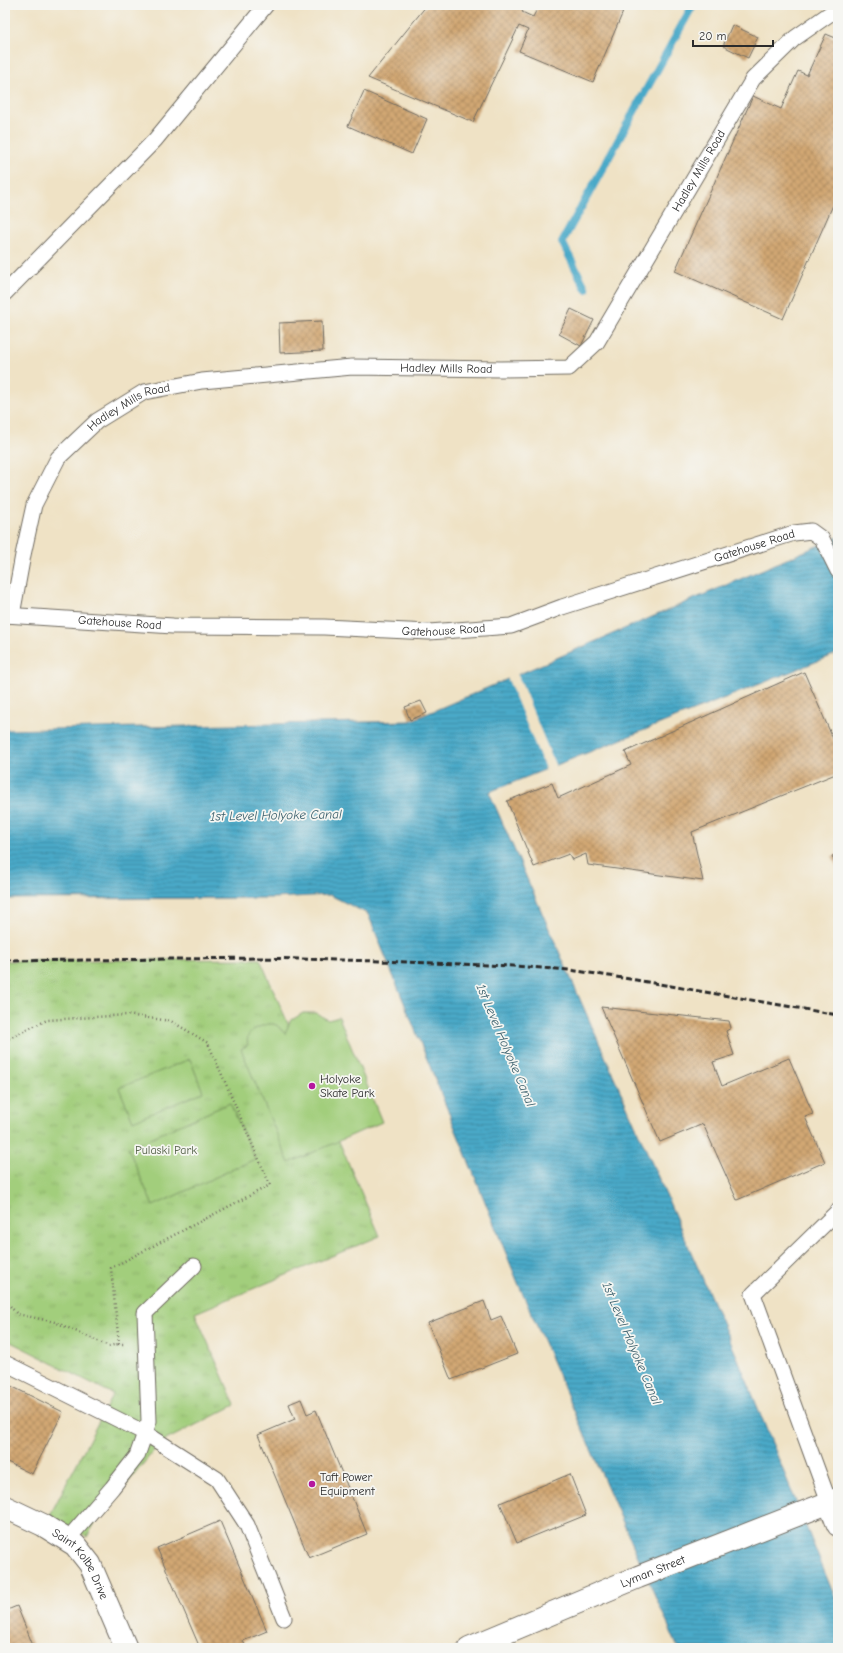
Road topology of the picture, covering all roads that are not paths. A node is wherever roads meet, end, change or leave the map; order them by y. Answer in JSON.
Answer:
{"nodes":[{"id":1,"x":266,"y":5,"type":"edge"},
{"id":2,"x":838,"y":8,"type":"edge"},
{"id":3,"x":5,"y":293,"type":"edge"},
{"id":4,"x":838,"y":571,"type":"edge"},
{"id":5,"x":8,"y":615,"type":"edge"},
{"id":6,"x":838,"y":1211,"type":"edge"},
{"id":7,"x":194,"y":1266,"type":"dead end"},
{"id":8,"x":5,"y":1363,"type":"edge"},
{"id":9,"x":145,"y":1433,"type":"junction"},
{"id":10,"x":833,"y":1501,"type":"edge"},
{"id":11,"x":5,"y":1507,"type":"edge"},
{"id":12,"x":838,"y":1525,"type":"edge"},
{"id":13,"x":67,"y":1540,"type":"junction"},
{"id":14,"x":284,"y":1618,"type":"dead end"},
{"id":15,"x":494,"y":1643,"type":"edge"},
{"id":16,"x":126,"y":1648,"type":"edge"},
{"id":17,"x":469,"y":1648,"type":"edge"}],
"edges":[{"from":1,"to":3,"type":"lane"},
{"from":2,"to":5,"type":"lane","name":"Hadley Mills Road"},
{"from":4,"to":5,"type":"lane","name":"Gatehouse Road"},
{"from":6,"to":10,"type":"lane"},
{"from":7,"to":9,"type":"lane"},
{"from":8,"to":9,"type":"lane"},
{"from":9,"to":13,"type":"lane"},
{"from":9,"to":14,"type":"lane"},
{"from":10,"to":12,"type":"main road"},
{"from":10,"to":15,"type":"main road","name":"Lyman Street"},
{"from":11,"to":13,"type":"main road","name":"Saint Kolbe Drive"},
{"from":13,"to":16,"type":"main road","name":"Saint Kolbe Drive"},
{"from":15,"to":17,"type":"main road","name":"Lyman Street"}]}
